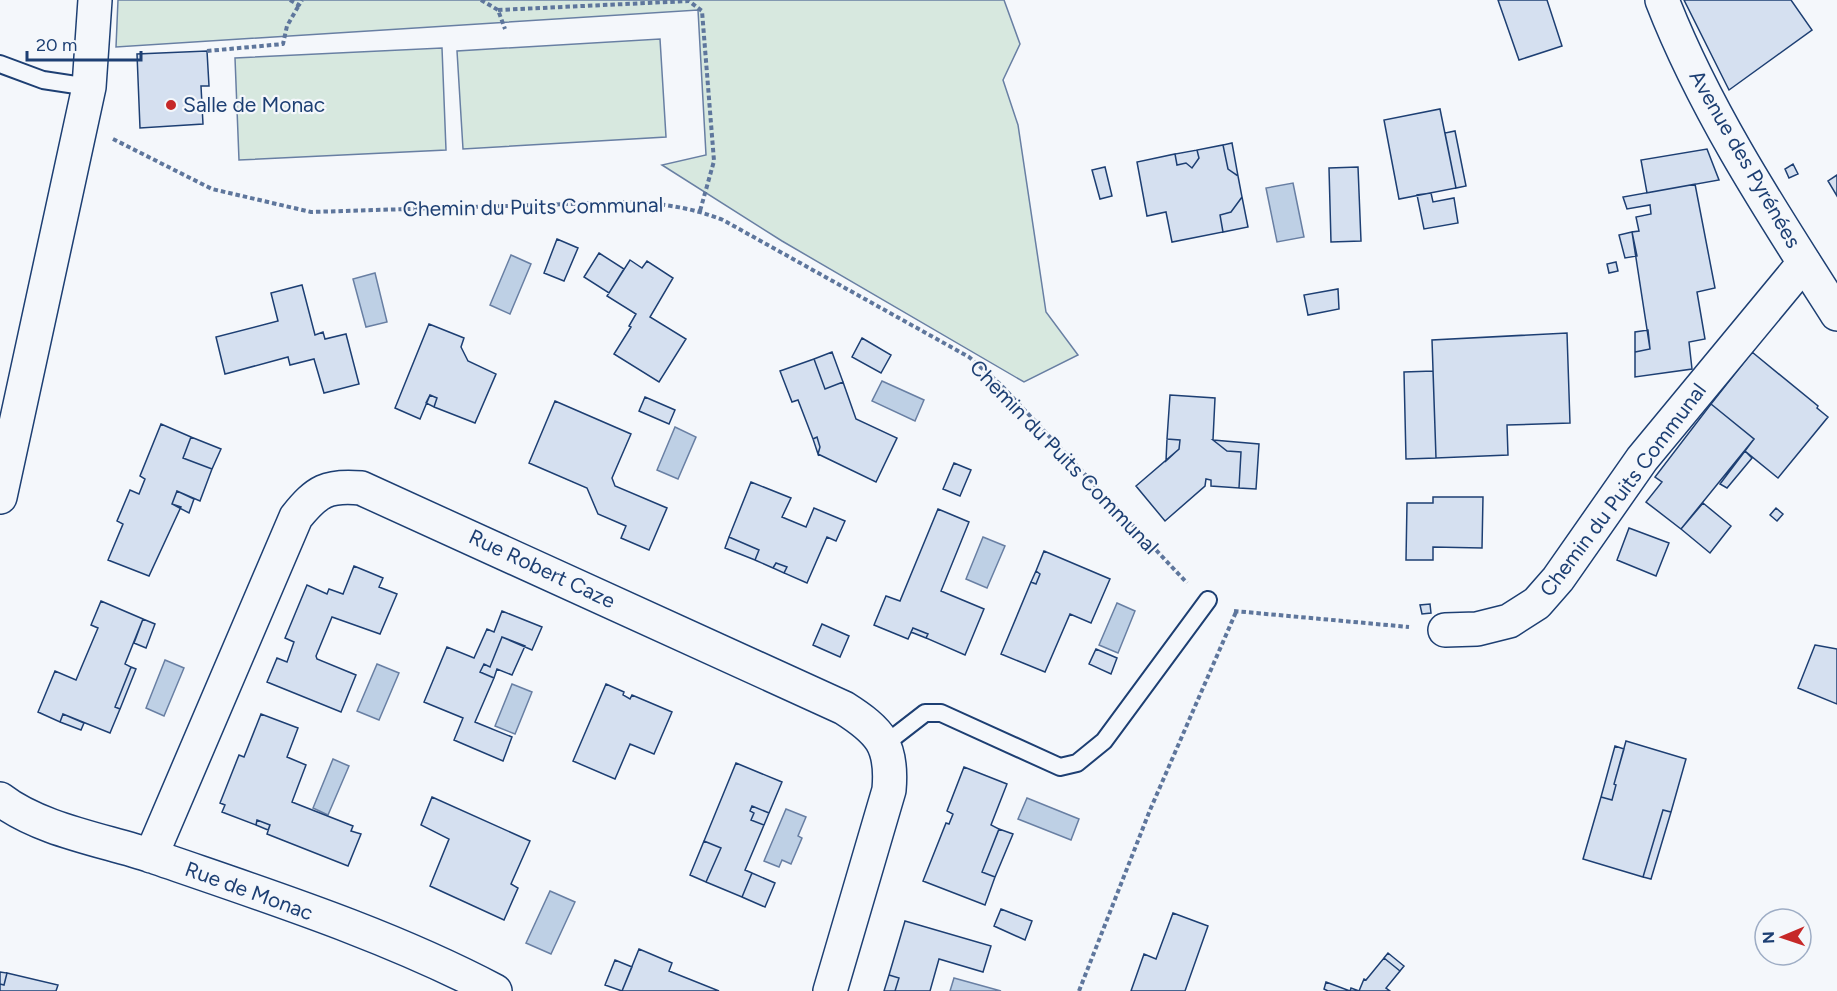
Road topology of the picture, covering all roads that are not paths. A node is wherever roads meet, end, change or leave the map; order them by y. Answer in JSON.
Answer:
{"nodes":[{"id":1,"x":95,"y":0,"type":"edge"},
{"id":2,"x":1662,"y":0,"type":"edge"},
{"id":3,"x":0,"y":64,"type":"edge"},
{"id":4,"x":89,"y":87,"type":"junction"},
{"id":5,"x":1804,"y":263,"type":"junction"},
{"id":6,"x":1837,"y":314,"type":"edge"},
{"id":7,"x":0,"y":497,"type":"edge"},
{"id":8,"x":1208,"y":600,"type":"road end"},
{"id":9,"x":1445,"y":630,"type":"road end"},
{"id":10,"x":885,"y":744,"type":"junction"},
{"id":11,"x":0,"y":799,"type":"edge"},
{"id":12,"x":151,"y":856,"type":"junction"},
{"id":13,"x":495,"y":991,"type":"edge"},
{"id":14,"x":830,"y":991,"type":"edge"}],
"edges":[{"from":1,"to":4,"type":"street"},
{"from":2,"to":5,"type":"street","name":"Avenue des Pyrénées"},
{"from":3,"to":4,"type":"lane"},
{"from":4,"to":7,"type":"street"},
{"from":5,"to":6,"type":"street","name":"Avenue des Pyrénées"},
{"from":5,"to":9,"type":"street","name":"Chemin du Puits Communal"},
{"from":8,"to":10,"type":"lane"},
{"from":10,"to":12,"type":"street","name":"Rue Robert Caze"},
{"from":10,"to":14,"type":"street"},
{"from":11,"to":12,"type":"street","name":"Rue de Monac"},
{"from":12,"to":13,"type":"street","name":"Rue de Monac"}]}
